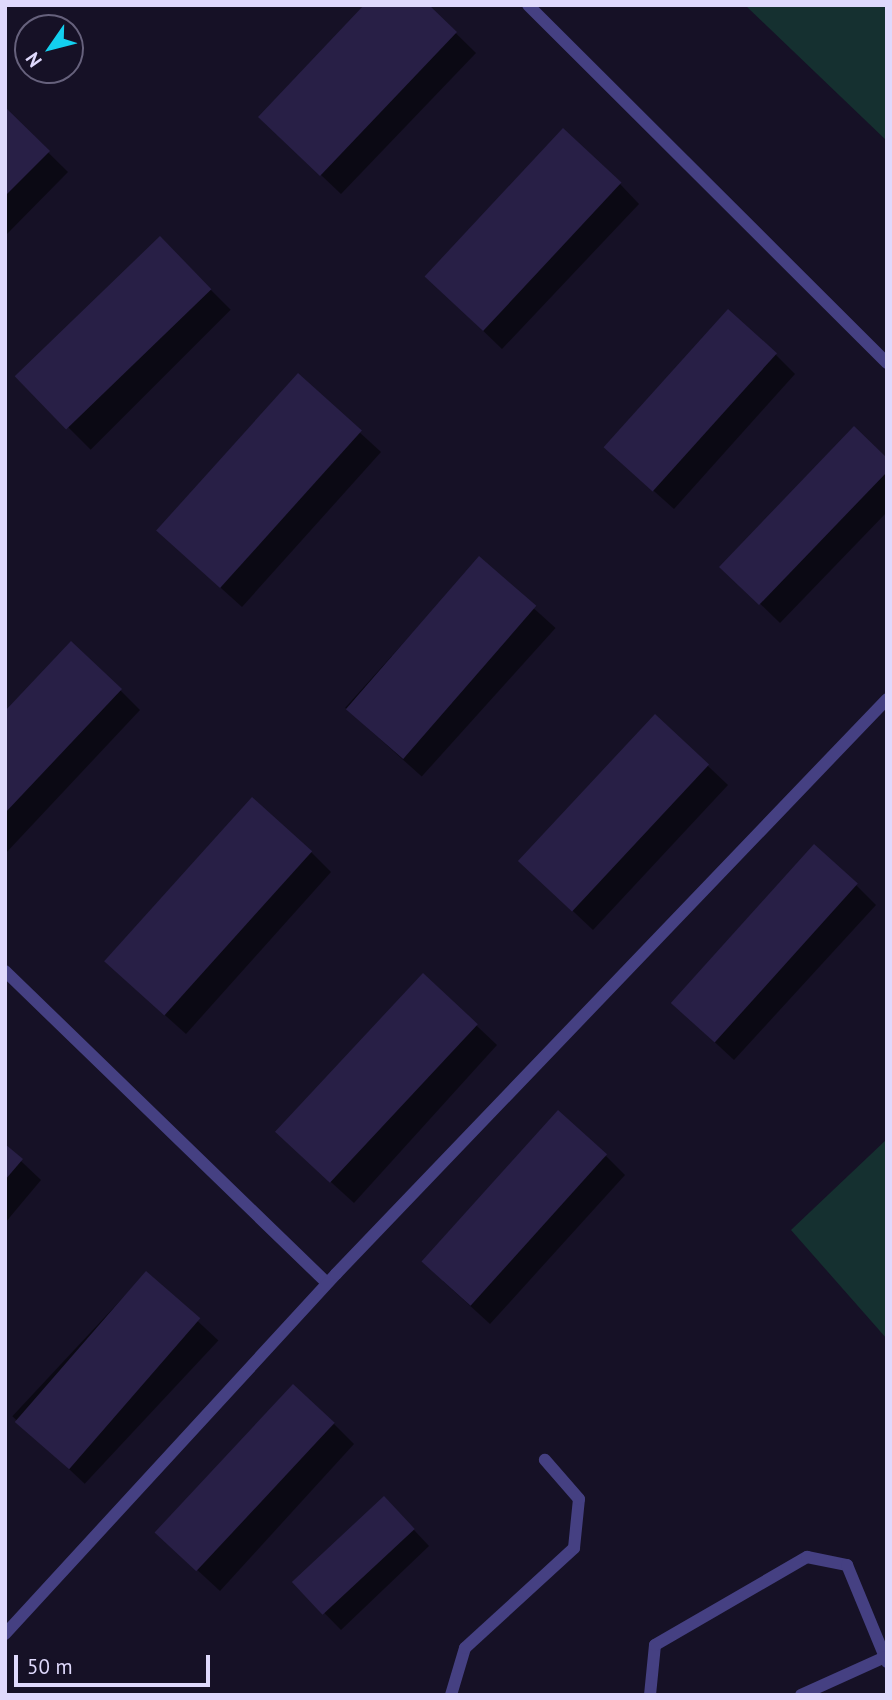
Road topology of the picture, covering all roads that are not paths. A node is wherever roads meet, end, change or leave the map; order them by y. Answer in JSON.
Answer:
{"nodes":[{"id":1,"x":528,"y":5,"type":"edge"},
{"id":2,"x":887,"y":363,"type":"edge"},
{"id":3,"x":887,"y":699,"type":"edge"},
{"id":4,"x":5,"y":971,"type":"edge"},
{"id":5,"x":327,"y":1283,"type":"junction"},
{"id":6,"x":545,"y":1460,"type":"dead end"},
{"id":7,"x":5,"y":1634,"type":"edge"},
{"id":8,"x":886,"y":1660,"type":"edge"},
{"id":9,"x":452,"y":1695,"type":"edge"},
{"id":10,"x":650,"y":1695,"type":"edge"},
{"id":11,"x":801,"y":1695,"type":"edge"}],
"edges":[{"from":1,"to":2,"type":"lane"},
{"from":3,"to":5,"type":"lane"},
{"from":4,"to":5,"type":"lane"},
{"from":5,"to":7,"type":"lane"},
{"from":6,"to":9,"type":"lane"},
{"from":8,"to":10,"type":"lane"},
{"from":8,"to":11,"type":"lane"}]}
